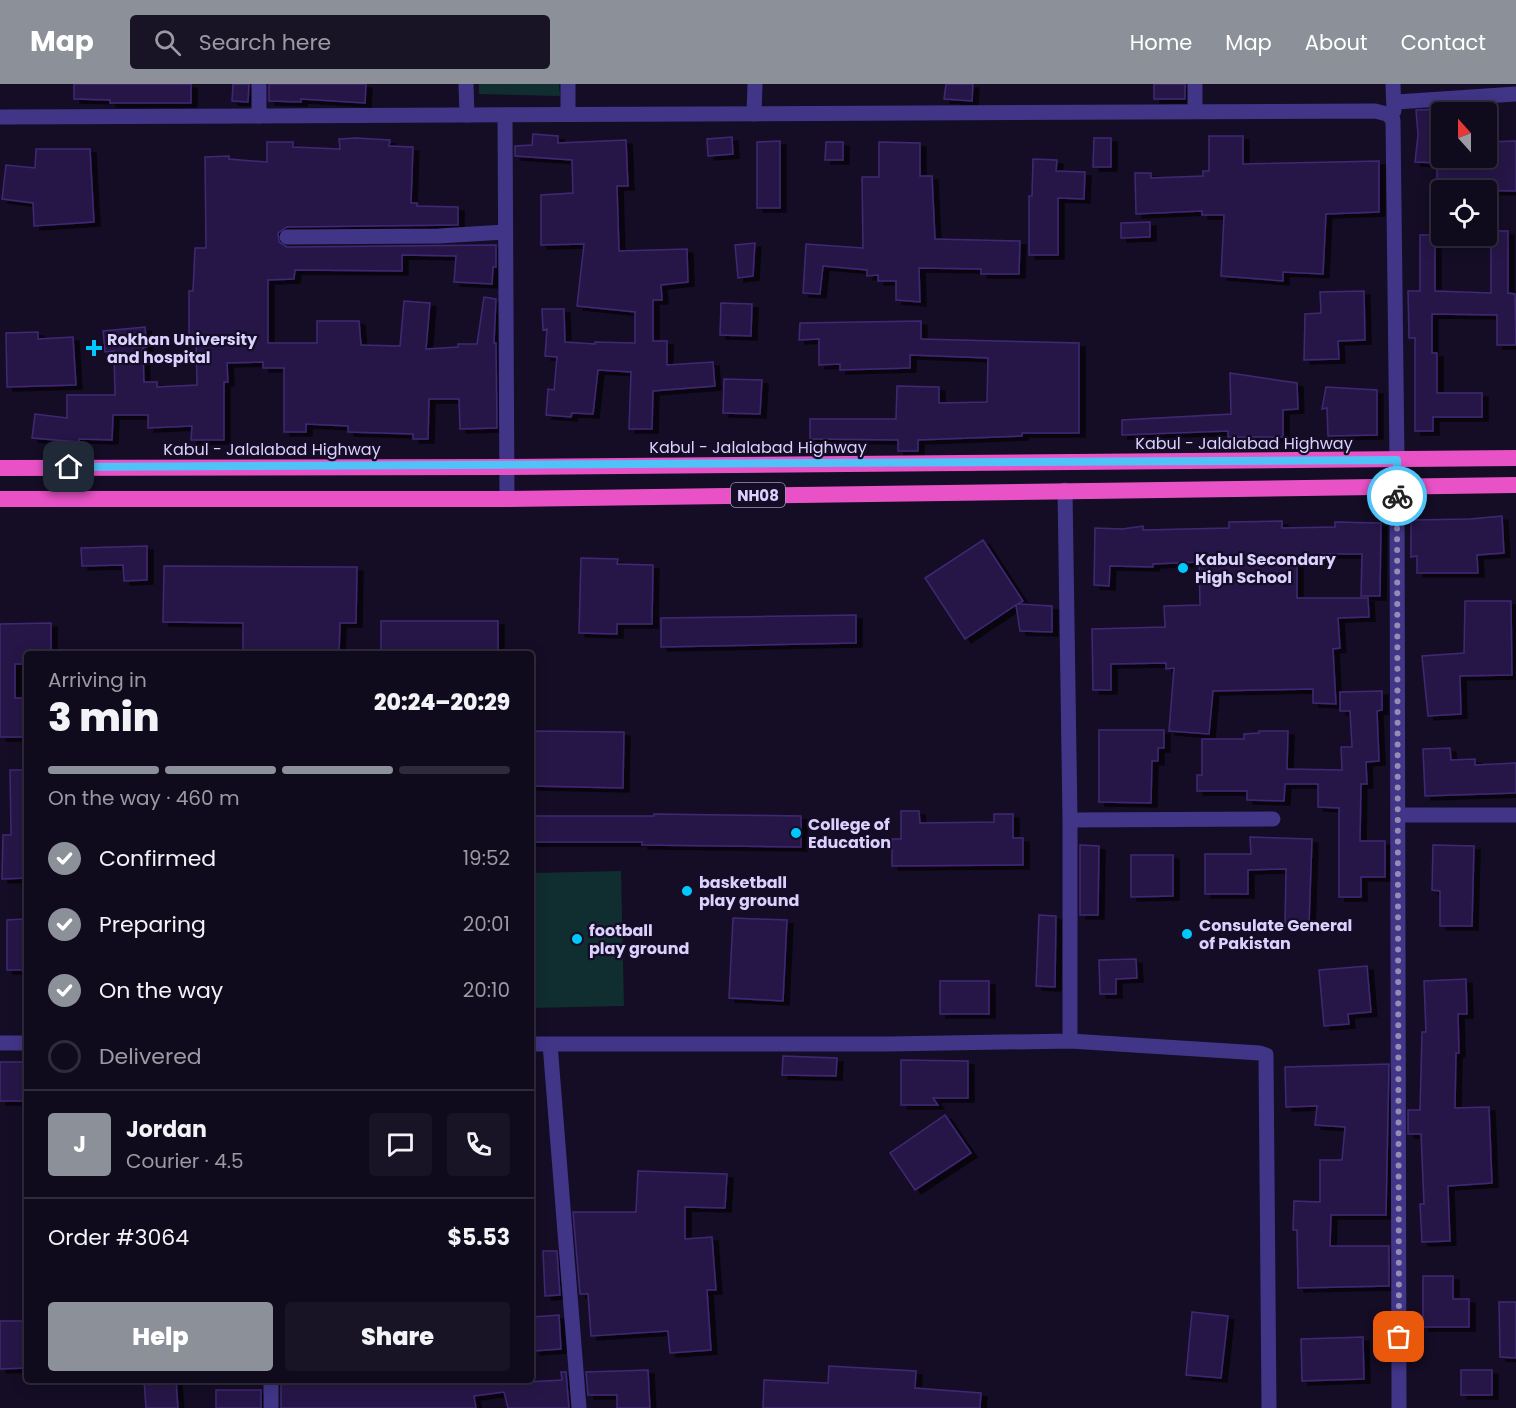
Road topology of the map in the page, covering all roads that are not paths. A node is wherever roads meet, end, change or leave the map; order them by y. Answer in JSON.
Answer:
{"nodes":[{"id":1,"x":259,"y":84,"type":"edge"},
{"id":2,"x":466,"y":84,"type":"edge"},
{"id":3,"x":568,"y":84,"type":"edge"},
{"id":4,"x":755,"y":84,"type":"edge"},
{"id":5,"x":1195,"y":84,"type":"edge"},
{"id":6,"x":1393,"y":84,"type":"edge"},
{"id":7,"x":1516,"y":94,"type":"edge"},
{"id":8,"x":1396,"y":102,"type":"junction"},
{"id":9,"x":1195,"y":110,"type":"junction"},
{"id":10,"x":568,"y":114,"type":"junction"},
{"id":11,"x":754,"y":114,"type":"junction"},
{"id":12,"x":467,"y":115,"type":"junction"},
{"id":13,"x":505,"y":115,"type":"junction"},
{"id":14,"x":259,"y":116,"type":"junction"},
{"id":15,"x":0,"y":117,"type":"edge"},
{"id":16,"x":1393,"y":120,"type":"junction"},
{"id":17,"x":505,"y":232,"type":"junction"},
{"id":18,"x":287,"y":237,"type":"dead end"},
{"id":19,"x":1516,"y":458,"type":"edge"},
{"id":20,"x":1397,"y":460,"type":"junction"},
{"id":21,"x":507,"y":467,"type":"junction"},
{"id":22,"x":0,"y":468,"type":"edge"},
{"id":23,"x":1516,"y":485,"type":"edge"},
{"id":24,"x":1397,"y":486,"type":"junction"},
{"id":25,"x":1065,"y":490,"type":"junction"},
{"id":26,"x":0,"y":499,"type":"edge"},
{"id":27,"x":507,"y":499,"type":"junction"},
{"id":28,"x":1400,"y":815,"type":"junction"},
{"id":29,"x":1516,"y":815,"type":"edge"},
{"id":30,"x":1274,"y":819,"type":"dead end"},
{"id":31,"x":1070,"y":820,"type":"junction"},
{"id":32,"x":1070,"y":1041,"type":"junction"},
{"id":33,"x":0,"y":1043,"type":"edge"},
{"id":34,"x":24,"y":1043,"type":"edge"},
{"id":35,"x":534,"y":1044,"type":"edge"},
{"id":36,"x":550,"y":1044,"type":"junction"},
{"id":37,"x":271,"y":1383,"type":"edge"},
{"id":38,"x":271,"y":1408,"type":"edge"},
{"id":39,"x":579,"y":1408,"type":"edge"},
{"id":40,"x":1269,"y":1408,"type":"edge"},
{"id":41,"x":1399,"y":1408,"type":"edge"}],
"edges":[{"from":1,"to":14,"type":"street"},
{"from":2,"to":12,"type":"street"},
{"from":3,"to":10,"type":"street"},
{"from":4,"to":11,"type":"street"},
{"from":5,"to":9,"type":"street"},
{"from":6,"to":8,"type":"street"},
{"from":7,"to":8,"type":"street"},
{"from":8,"to":16,"type":"street"},
{"from":9,"to":11,"type":"street"},
{"from":9,"to":16,"type":"street"},
{"from":10,"to":11,"type":"street"},
{"from":10,"to":13,"type":"street"},
{"from":12,"to":13,"type":"street"},
{"from":12,"to":14,"type":"street"},
{"from":13,"to":17,"type":"street"},
{"from":14,"to":15,"type":"street"},
{"from":16,"to":20,"type":"street"},
{"from":17,"to":18,"type":"street"},
{"from":17,"to":21,"type":"street"},
{"from":19,"to":20,"type":"highway","name":"Kabul - Jalalabad Highway","number":"NH08"},
{"from":20,"to":21,"type":"highway","name":"Kabul - Jalalabad Highway","number":"NH08"},
{"from":20,"to":24,"type":"highway"},
{"from":21,"to":22,"type":"highway","name":"Kabul - Jalalabad Highway","number":"NH08"},
{"from":21,"to":27,"type":"street"},
{"from":23,"to":24,"type":"highway","number":"NH08"},
{"from":24,"to":25,"type":"highway","number":"NH08"},
{"from":24,"to":28,"type":"street"},
{"from":25,"to":27,"type":"highway","number":"NH08"},
{"from":25,"to":31,"type":"street"},
{"from":26,"to":27,"type":"highway","number":"NH08"},
{"from":28,"to":29,"type":"street"},
{"from":28,"to":41,"type":"street"},
{"from":30,"to":31,"type":"street"},
{"from":31,"to":32,"type":"street"},
{"from":32,"to":36,"type":"street"},
{"from":32,"to":40,"type":"street"},
{"from":33,"to":34,"type":"street"},
{"from":35,"to":36,"type":"street"},
{"from":36,"to":39,"type":"street"},
{"from":37,"to":38,"type":"street"}]}
